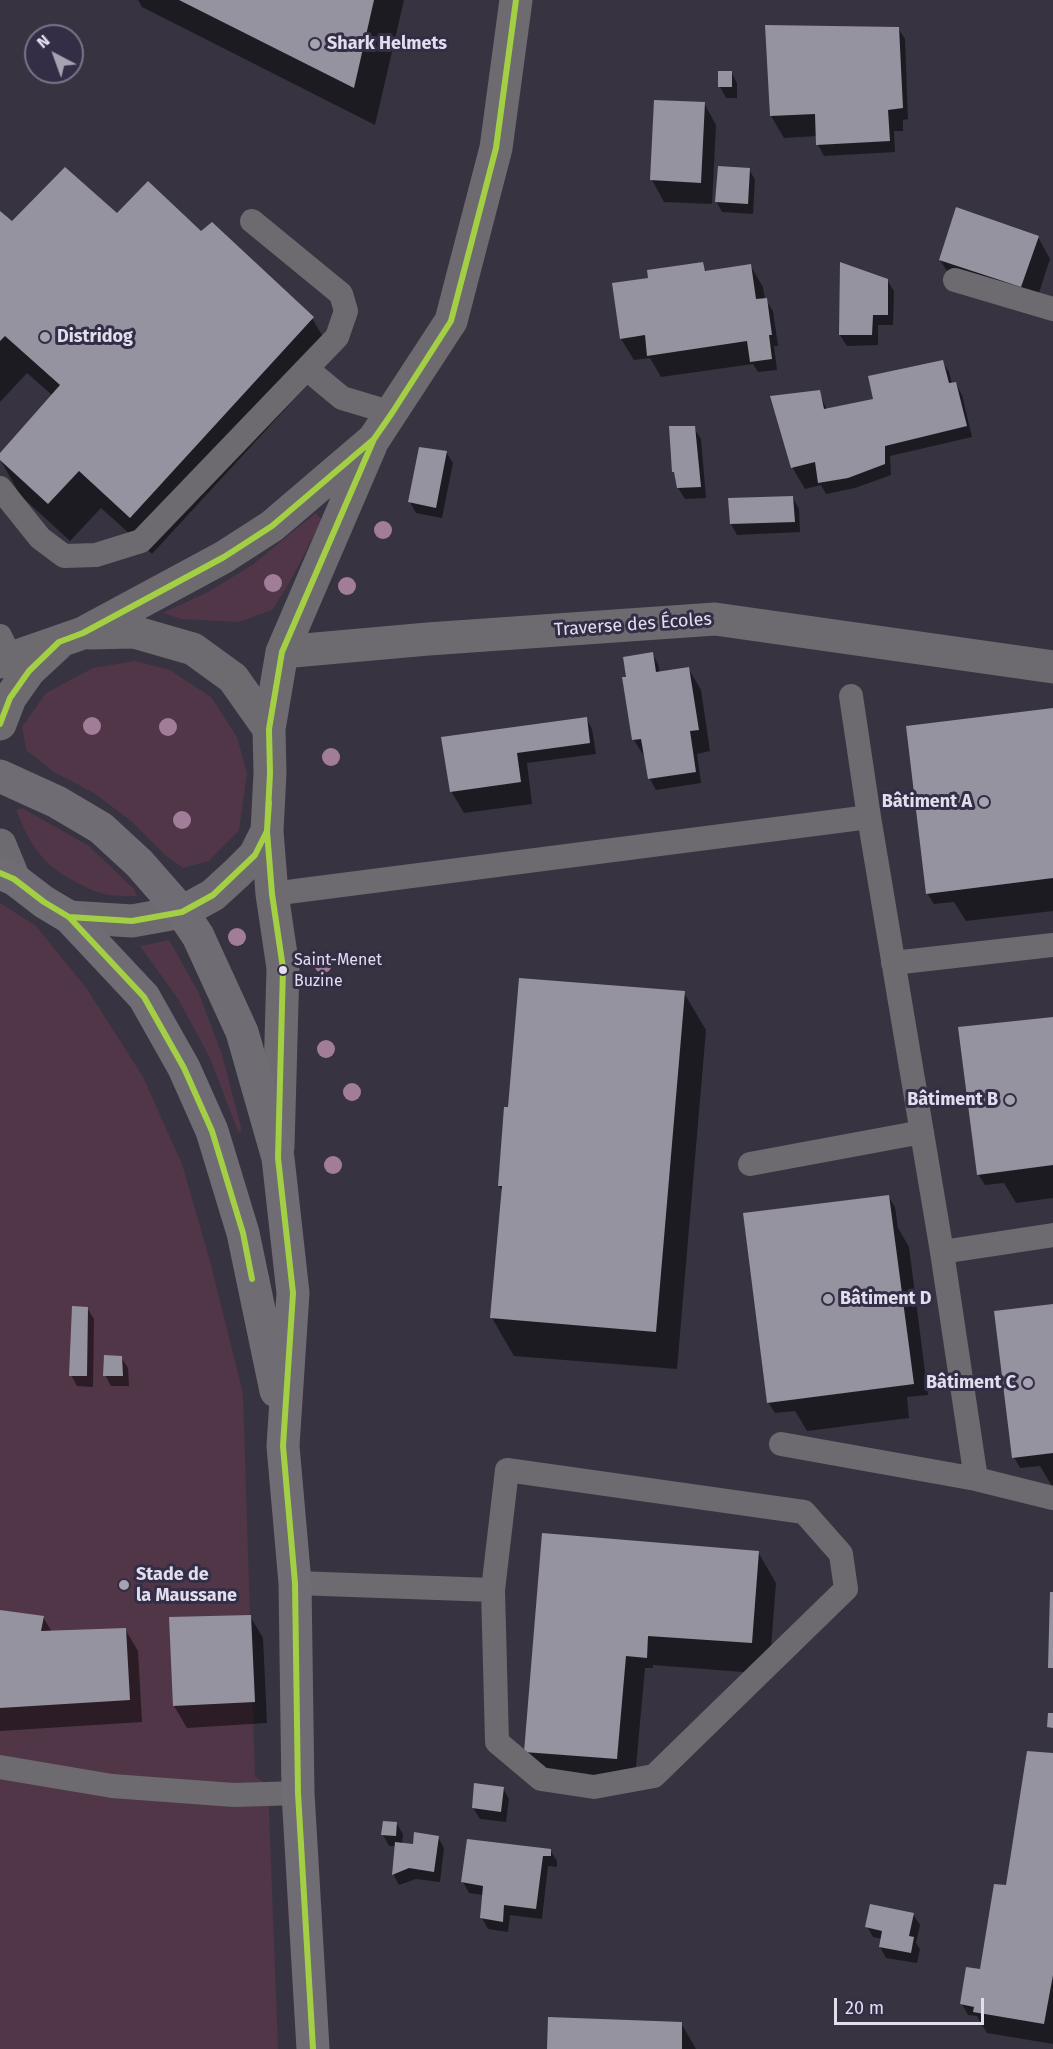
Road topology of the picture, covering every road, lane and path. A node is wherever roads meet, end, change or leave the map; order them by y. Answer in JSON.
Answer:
{"nodes":[{"id":1,"x":516,"y":0,"type":"edge"},
{"id":2,"x":252,"y":221,"type":"dead end"},
{"id":3,"x":955,"y":280,"type":"dead end"},
{"id":4,"x":1053,"y":309,"type":"edge"},
{"id":5,"x":307,"y":369,"type":"junction"},
{"id":6,"x":383,"y":426,"type":"junction"},
{"id":7,"x":0,"y":488,"type":"edge"},
{"id":8,"x":71,"y":638,"type":"junction"},
{"id":9,"x":4,"y":652,"type":"edge"},
{"id":10,"x":282,"y":652,"type":"junction"},
{"id":11,"x":1053,"y":667,"type":"edge"},
{"id":12,"x":851,"y":696,"type":"dead end"},
{"id":13,"x":0,"y":724,"type":"edge"},
{"id":14,"x":269,"y":729,"type":"junction"},
{"id":15,"x":0,"y":776,"type":"edge"},
{"id":16,"x":868,"y":818,"type":"junction"},
{"id":17,"x":267,"y":831,"type":"junction"},
{"id":18,"x":0,"y":845,"type":"edge"},
{"id":19,"x":7,"y":876,"type":"edge"},
{"id":20,"x":272,"y":894,"type":"junction"},
{"id":21,"x":182,"y":912,"type":"junction"},
{"id":22,"x":69,"y":917,"type":"junction"},
{"id":23,"x":1053,"y":945,"type":"edge"},
{"id":24,"x":893,"y":963,"type":"junction"},
{"id":25,"x":922,"y":1132,"type":"junction"},
{"id":26,"x":278,"y":1158,"type":"junction"},
{"id":27,"x":750,"y":1164,"type":"dead end"},
{"id":28,"x":1053,"y":1235,"type":"edge"},
{"id":29,"x":942,"y":1252,"type":"junction"},
{"id":30,"x":284,"y":1428,"type":"junction"},
{"id":31,"x":781,"y":1444,"type":"dead end"},
{"id":32,"x":976,"y":1479,"type":"junction"},
{"id":33,"x":1053,"y":1498,"type":"edge"},
{"id":34,"x":295,"y":1583,"type":"junction"},
{"id":35,"x":493,"y":1590,"type":"junction"},
{"id":36,"x":0,"y":1767,"type":"edge"},
{"id":37,"x":298,"y":1793,"type":"junction"},
{"id":38,"x":313,"y":2049,"type":"edge"}],
"edges":[{"from":1,"to":6,"type":"street"},
{"from":2,"to":5,"type":"lane"},
{"from":3,"to":4,"type":"lane"},
{"from":5,"to":6,"type":"lane"},
{"from":5,"to":7,"type":"lane"},
{"from":6,"to":8,"type":"street"},
{"from":6,"to":10,"type":"street"},
{"from":8,"to":9,"type":"street"},
{"from":8,"to":13,"type":"street"},
{"from":8,"to":14,"type":"street"},
{"from":10,"to":11,"type":"street","name":"Traverse des Écoles"},
{"from":10,"to":14,"type":"street"},
{"from":12,"to":16,"type":"lane"},
{"from":14,"to":17,"type":"street"},
{"from":15,"to":21,"type":"main road"},
{"from":16,"to":20,"type":"lane"},
{"from":16,"to":24,"type":"lane"},
{"from":17,"to":20,"type":"street"},
{"from":17,"to":21,"type":"street"},
{"from":18,"to":19,"type":"street"},
{"from":19,"to":22,"type":"main road"},
{"from":20,"to":26,"type":"street"},
{"from":21,"to":22,"type":"street"},
{"from":21,"to":26,"type":"main road"},
{"from":22,"to":30,"type":"main road"},
{"from":23,"to":24,"type":"lane"},
{"from":24,"to":25,"type":"lane"},
{"from":25,"to":27,"type":"lane"},
{"from":25,"to":29,"type":"lane"},
{"from":26,"to":30,"type":"main road"},
{"from":28,"to":29,"type":"lane"},
{"from":29,"to":32,"type":"lane"},
{"from":30,"to":34,"type":"main road"},
{"from":31,"to":32,"type":"lane"},
{"from":32,"to":33,"type":"lane"},
{"from":34,"to":35,"type":"lane"},
{"from":34,"to":37,"type":"main road"},
{"from":35,"to":35,"type":"lane"},
{"from":36,"to":37,"type":"lane"},
{"from":37,"to":38,"type":"main road"}]}
